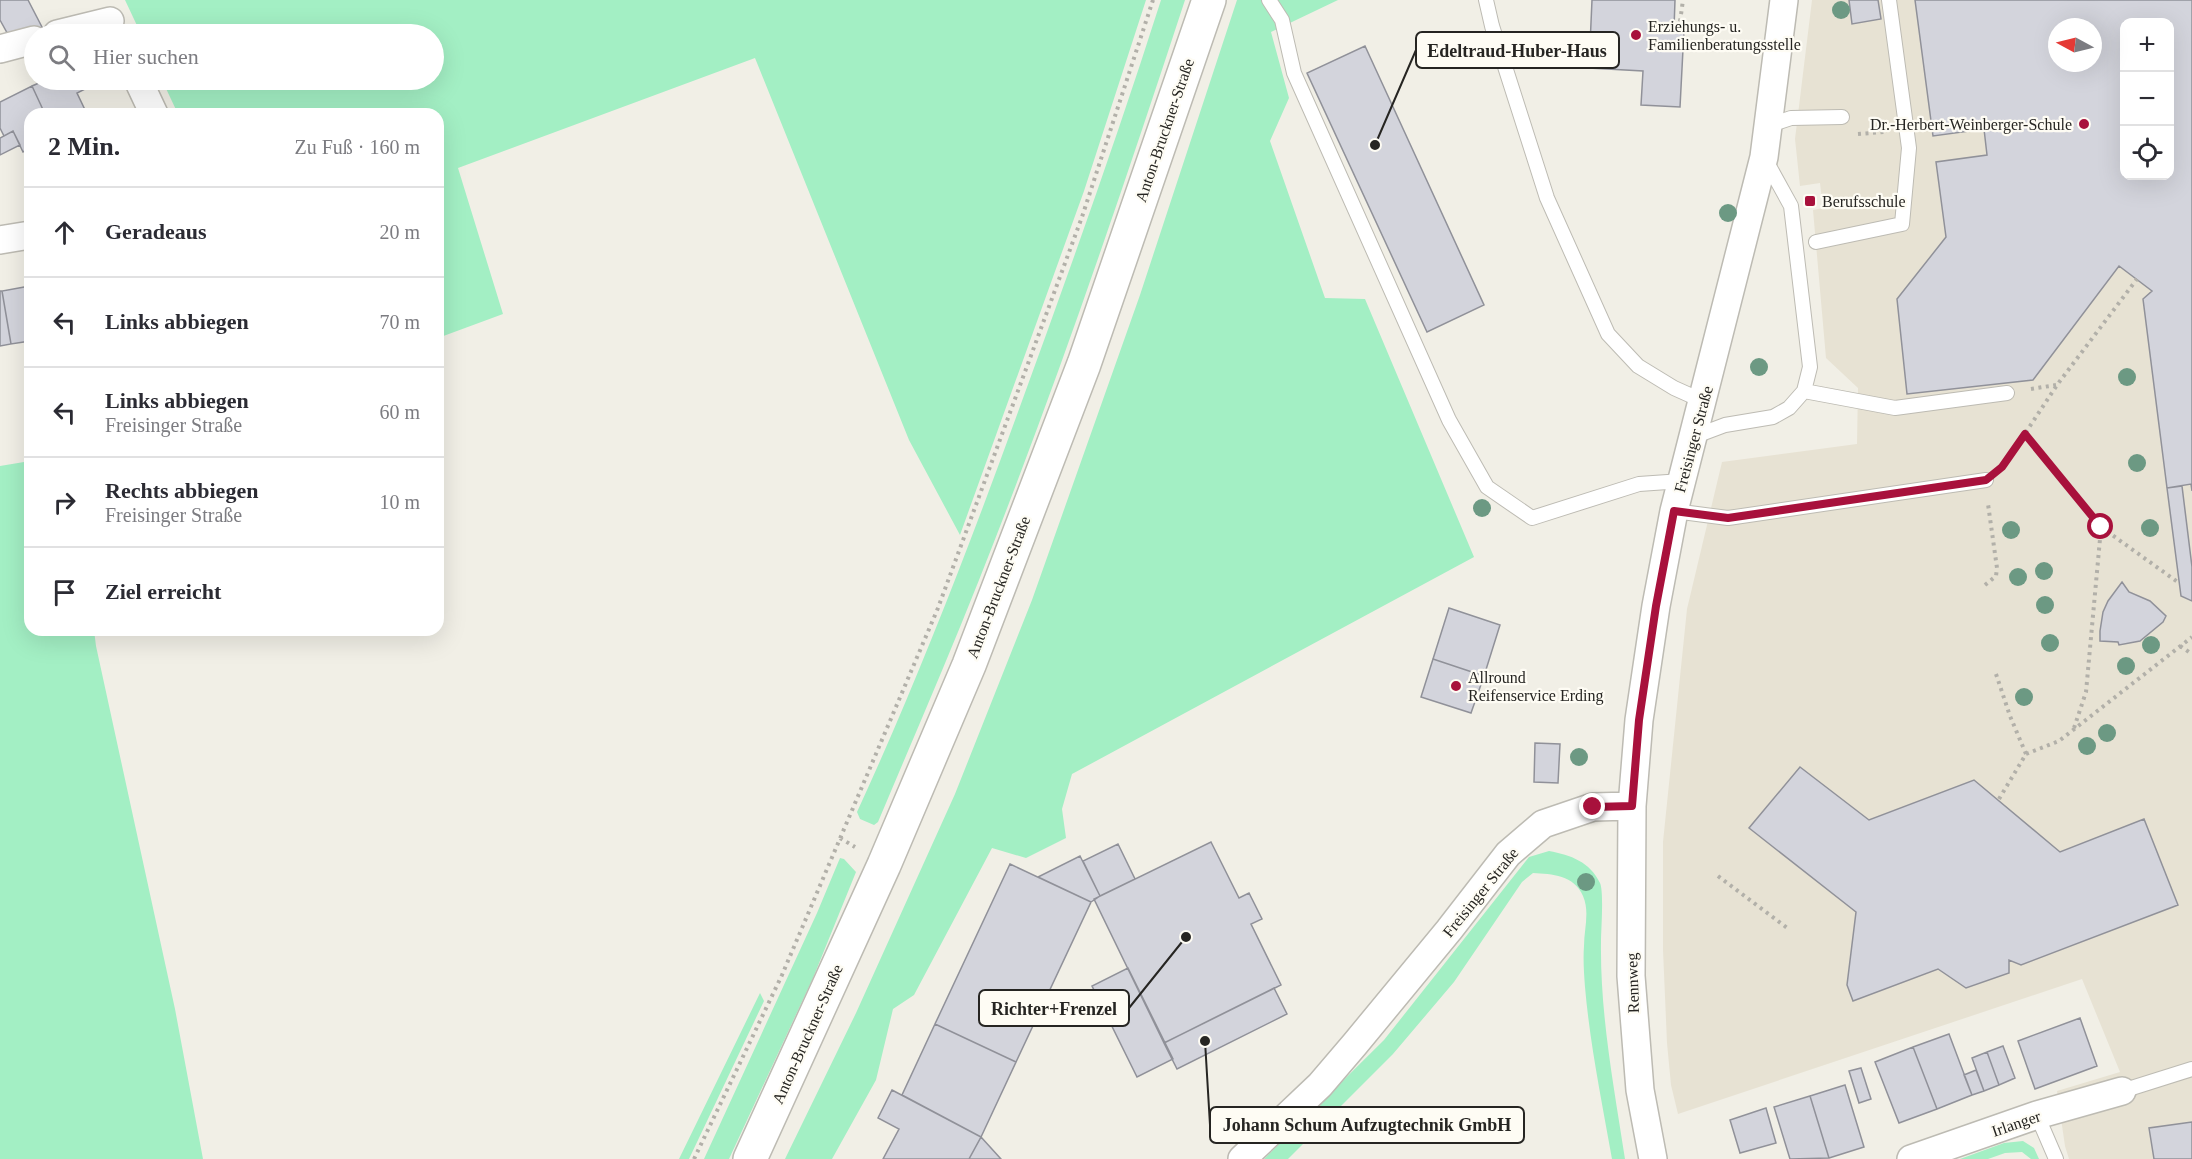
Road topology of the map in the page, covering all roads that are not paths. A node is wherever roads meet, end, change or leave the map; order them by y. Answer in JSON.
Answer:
{"nodes":[{"id":1,"x":1209,"y":0,"type":"edge"},
{"id":2,"x":1269,"y":0,"type":"edge"},
{"id":3,"x":1486,"y":0,"type":"edge"},
{"id":4,"x":1784,"y":0,"type":"edge"},
{"id":5,"x":1888,"y":0,"type":"edge"},
{"id":6,"x":108,"y":18,"type":"edge"},
{"id":7,"x":89,"y":24,"type":"edge"},
{"id":8,"x":24,"y":43,"type":"edge"},
{"id":9,"x":0,"y":49,"type":"edge"},
{"id":10,"x":143,"y":90,"type":"edge"},
{"id":11,"x":151,"y":108,"type":"edge"},
{"id":12,"x":1842,"y":117,"type":"dead end"},
{"id":13,"x":1770,"y":125,"type":"junction"},
{"id":14,"x":1764,"y":157,"type":"junction"},
{"id":15,"x":24,"y":236,"type":"edge"},
{"id":16,"x":0,"y":240,"type":"edge"},
{"id":17,"x":1816,"y":242,"type":"dead end"},
{"id":18,"x":1804,"y":391,"type":"junction"},
{"id":19,"x":2007,"y":393,"type":"dead end"},
{"id":20,"x":1703,"y":401,"type":"junction"},
{"id":21,"x":1693,"y":437,"type":"junction"},
{"id":22,"x":1986,"y":480,"type":"road end"},
{"id":23,"x":1682,"y":481,"type":"junction"},
{"id":24,"x":1674,"y":511,"type":"junction"},
{"id":25,"x":1632,"y":806,"type":"junction"},
{"id":26,"x":2192,"y":1069,"type":"edge"},
{"id":27,"x":2122,"y":1091,"type":"joint"},
{"id":28,"x":2037,"y":1115,"type":"junction"},
{"id":29,"x":750,"y":1159,"type":"edge"},
{"id":30,"x":1242,"y":1159,"type":"edge"},
{"id":31,"x":1653,"y":1159,"type":"edge"},
{"id":32,"x":1911,"y":1159,"type":"edge"},
{"id":33,"x":2056,"y":1159,"type":"edge"}],
"edges":[{"from":1,"to":29,"type":"main road","name":"Anton-Bruckner-Straße"},
{"from":2,"to":23,"type":"lane"},
{"from":3,"to":20,"type":"lane"},
{"from":4,"to":13,"type":"street","name":"Freisinger Straße"},
{"from":5,"to":17,"type":"lane"},
{"from":6,"to":7,"type":"street"},
{"from":8,"to":9,"type":"street"},
{"from":10,"to":11,"type":"street"},
{"from":12,"to":13,"type":"lane"},
{"from":13,"to":14,"type":"street","name":"Freisinger Straße"},
{"from":14,"to":18,"type":"lane"},
{"from":14,"to":20,"type":"street","name":"Freisinger Straße"},
{"from":15,"to":16,"type":"street"},
{"from":18,"to":19,"type":"lane"},
{"from":18,"to":21,"type":"lane"},
{"from":20,"to":21,"type":"street","name":"Freisinger Straße"},
{"from":21,"to":23,"type":"street","name":"Freisinger Straße"},
{"from":22,"to":24,"type":"lane"},
{"from":23,"to":24,"type":"street","name":"Freisinger Straße"},
{"from":24,"to":25,"type":"street","name":"Freisinger Straße"},
{"from":25,"to":30,"type":"street","name":"Freisinger Straße"},
{"from":25,"to":31,"type":"street","name":"Rennweg"},
{"from":26,"to":27,"type":"lane"},
{"from":27,"to":28,"type":"street","name":"Irlanger"},
{"from":28,"to":32,"type":"street","name":"Irlanger"},
{"from":28,"to":33,"type":"lane"}]}
